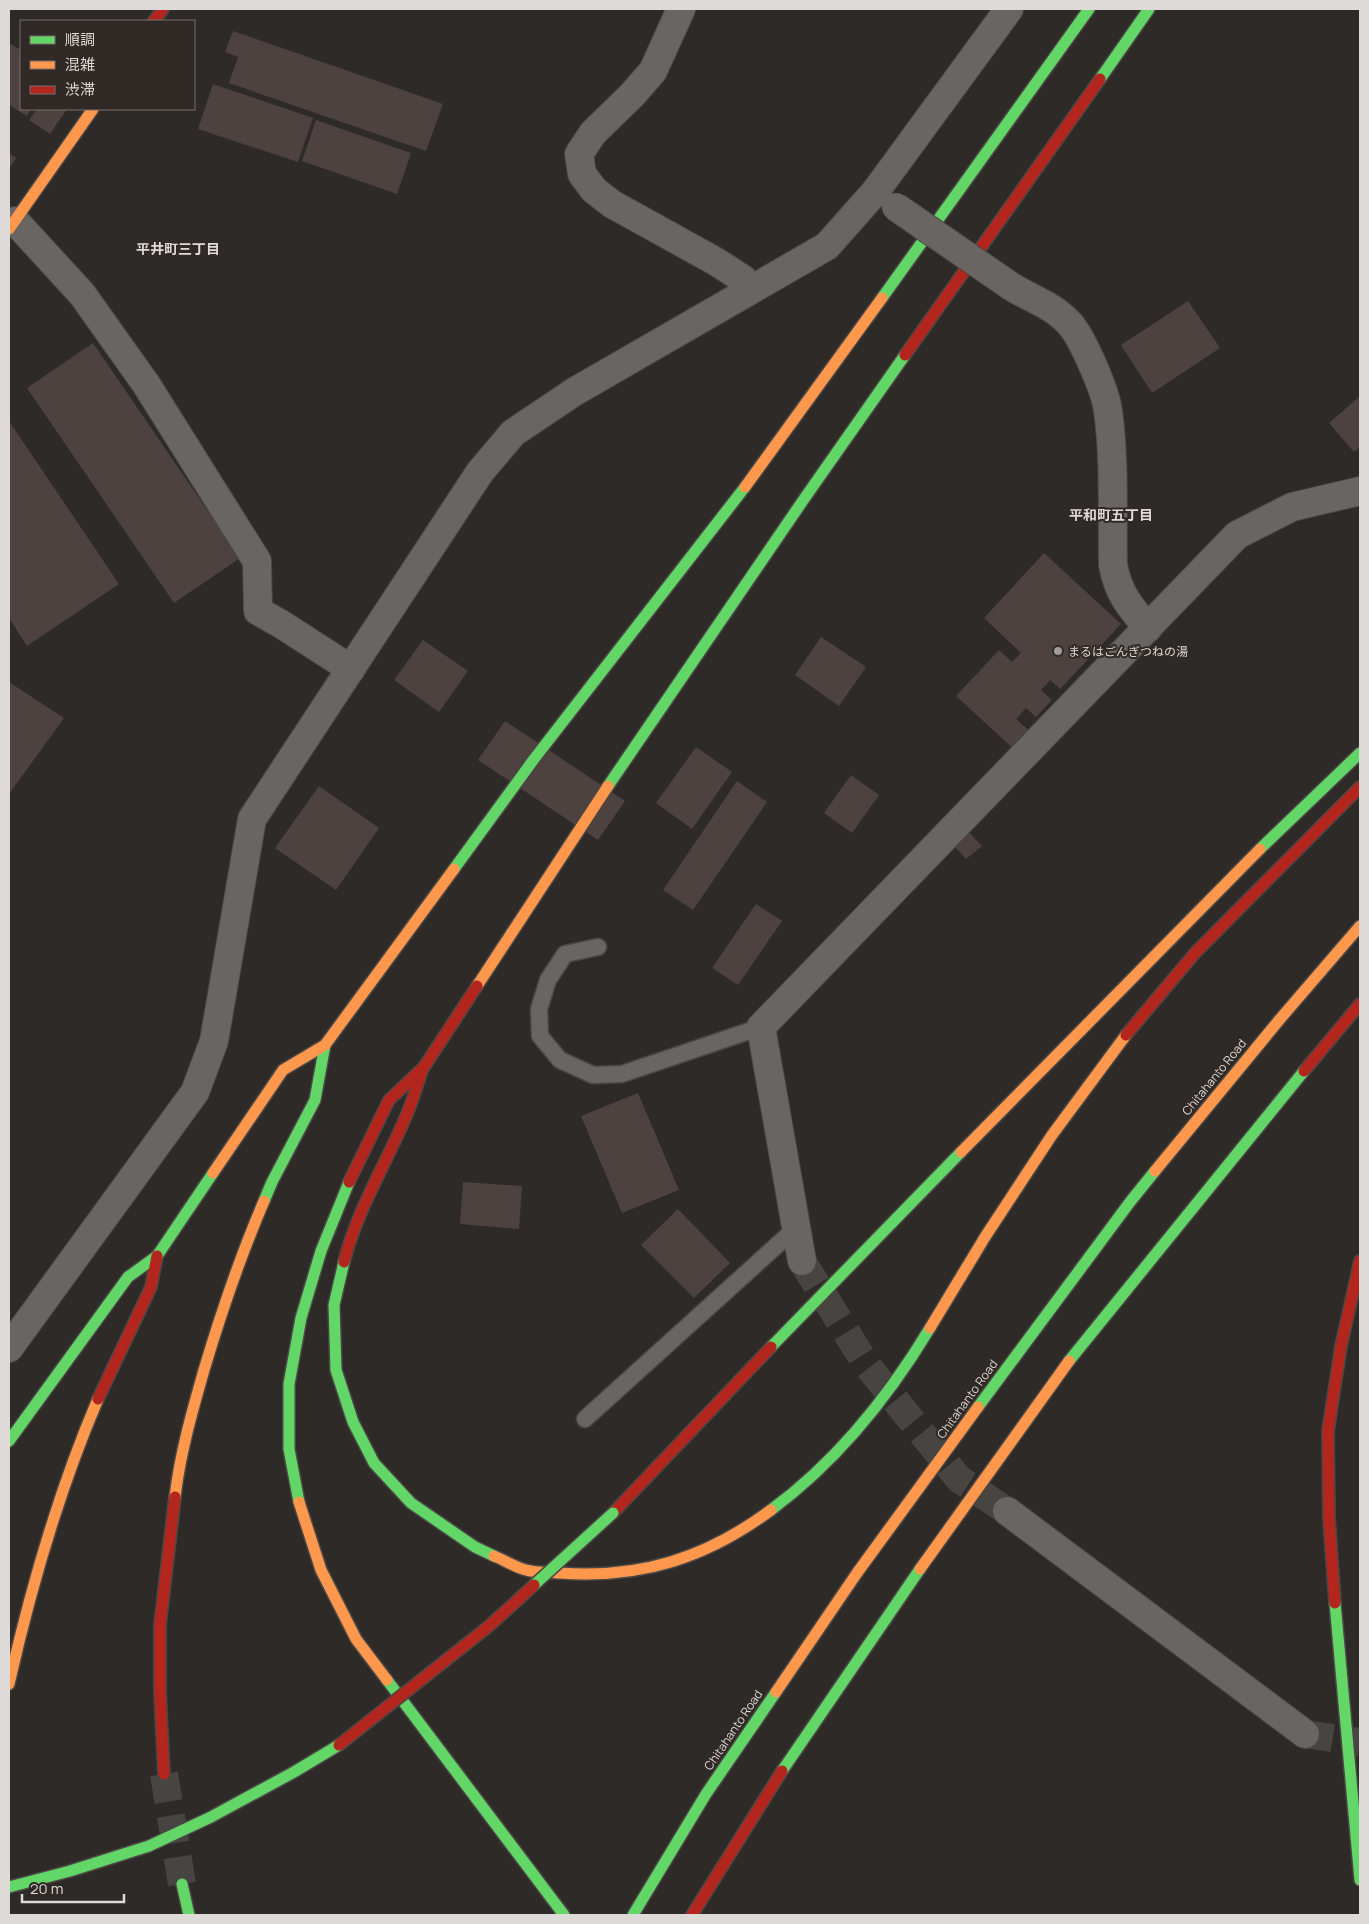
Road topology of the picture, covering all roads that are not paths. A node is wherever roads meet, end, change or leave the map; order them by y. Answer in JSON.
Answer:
{"nodes":[{"id":1,"x":163,"y":9,"type":"edge"},
{"id":2,"x":682,"y":9,"type":"edge"},
{"id":3,"x":1009,"y":9,"type":"edge"},
{"id":4,"x":1089,"y":9,"type":"edge"},
{"id":5,"x":1150,"y":9,"type":"edge"},
{"id":6,"x":155,"y":20,"type":"edge"},
{"id":7,"x":92,"y":110,"type":"edge"},
{"id":8,"x":886,"y":199,"type":"junction"},
{"id":9,"x":12,"y":225,"type":"edge"},
{"id":10,"x":749,"y":291,"type":"junction"},
{"id":11,"x":1360,"y":491,"type":"edge"},
{"id":12,"x":1148,"y":628,"type":"junction"},
{"id":13,"x":351,"y":669,"type":"junction"},
{"id":14,"x":1360,"y":753,"type":"edge"},
{"id":15,"x":1360,"y":787,"type":"edge"},
{"id":16,"x":1360,"y":926,"type":"edge"},
{"id":17,"x":598,"y":947,"type":"dead end"},
{"id":18,"x":1360,"y":1004,"type":"edge"},
{"id":19,"x":761,"y":1027,"type":"junction"},
{"id":20,"x":325,"y":1045,"type":"junction"},
{"id":21,"x":424,"y":1067,"type":"junction"},
{"id":22,"x":796,"y":1228,"type":"junction"},
{"id":23,"x":156,"y":1256,"type":"junction"},
{"id":24,"x":802,"y":1261,"type":"tunnel mouth"},
{"id":25,"x":1360,"y":1261,"type":"edge"},
{"id":26,"x":9,"y":1348,"type":"edge"},
{"id":27,"x":585,"y":1419,"type":"dead end"},
{"id":28,"x":9,"y":1441,"type":"edge"},
{"id":29,"x":1007,"y":1511,"type":"tunnel mouth"},
{"id":30,"x":9,"y":1684,"type":"edge"},
{"id":31,"x":1305,"y":1734,"type":"tunnel mouth"},
{"id":32,"x":164,"y":1774,"type":"tunnel mouth"},
{"id":33,"x":1360,"y":1880,"type":"edge"},
{"id":34,"x":182,"y":1884,"type":"tunnel mouth"},
{"id":35,"x":9,"y":1887,"type":"edge"},
{"id":36,"x":189,"y":1915,"type":"edge"},
{"id":37,"x":564,"y":1915,"type":"edge"},
{"id":38,"x":633,"y":1915,"type":"edge"},
{"id":39,"x":692,"y":1915,"type":"edge"}],
"edges":[{"from":1,"to":6,"type":"main road"},
{"from":2,"to":10,"type":"street"},
{"from":3,"to":8,"type":"street"},
{"from":4,"to":20,"type":"main road"},
{"from":5,"to":21,"type":"main road"},
{"from":7,"to":9,"type":"main road"},
{"from":8,"to":10,"type":"street"},
{"from":8,"to":12,"type":"street","bridge":true},
{"from":9,"to":13,"type":"street"},
{"from":10,"to":13,"type":"street"},
{"from":11,"to":12,"type":"street"},
{"from":12,"to":19,"type":"street"},
{"from":13,"to":26,"type":"street"},
{"from":14,"to":35,"type":"main road","bridge":true},
{"from":15,"to":21,"type":"main road"},
{"from":16,"to":38,"type":"main road","name":"Chitahanto Road"},
{"from":17,"to":19,"type":"lane"},
{"from":18,"to":39,"type":"main road"},
{"from":19,"to":22,"type":"street"},
{"from":20,"to":23,"type":"main road"},
{"from":20,"to":32,"type":"main road"},
{"from":21,"to":37,"type":"main road"},
{"from":22,"to":24,"type":"street"},
{"from":22,"to":27,"type":"lane"},
{"from":23,"to":28,"type":"main road"},
{"from":23,"to":30,"type":"main road"},
{"from":25,"to":33,"type":"main road"},
{"from":29,"to":31,"type":"street"},
{"from":34,"to":36,"type":"main road"}]}
